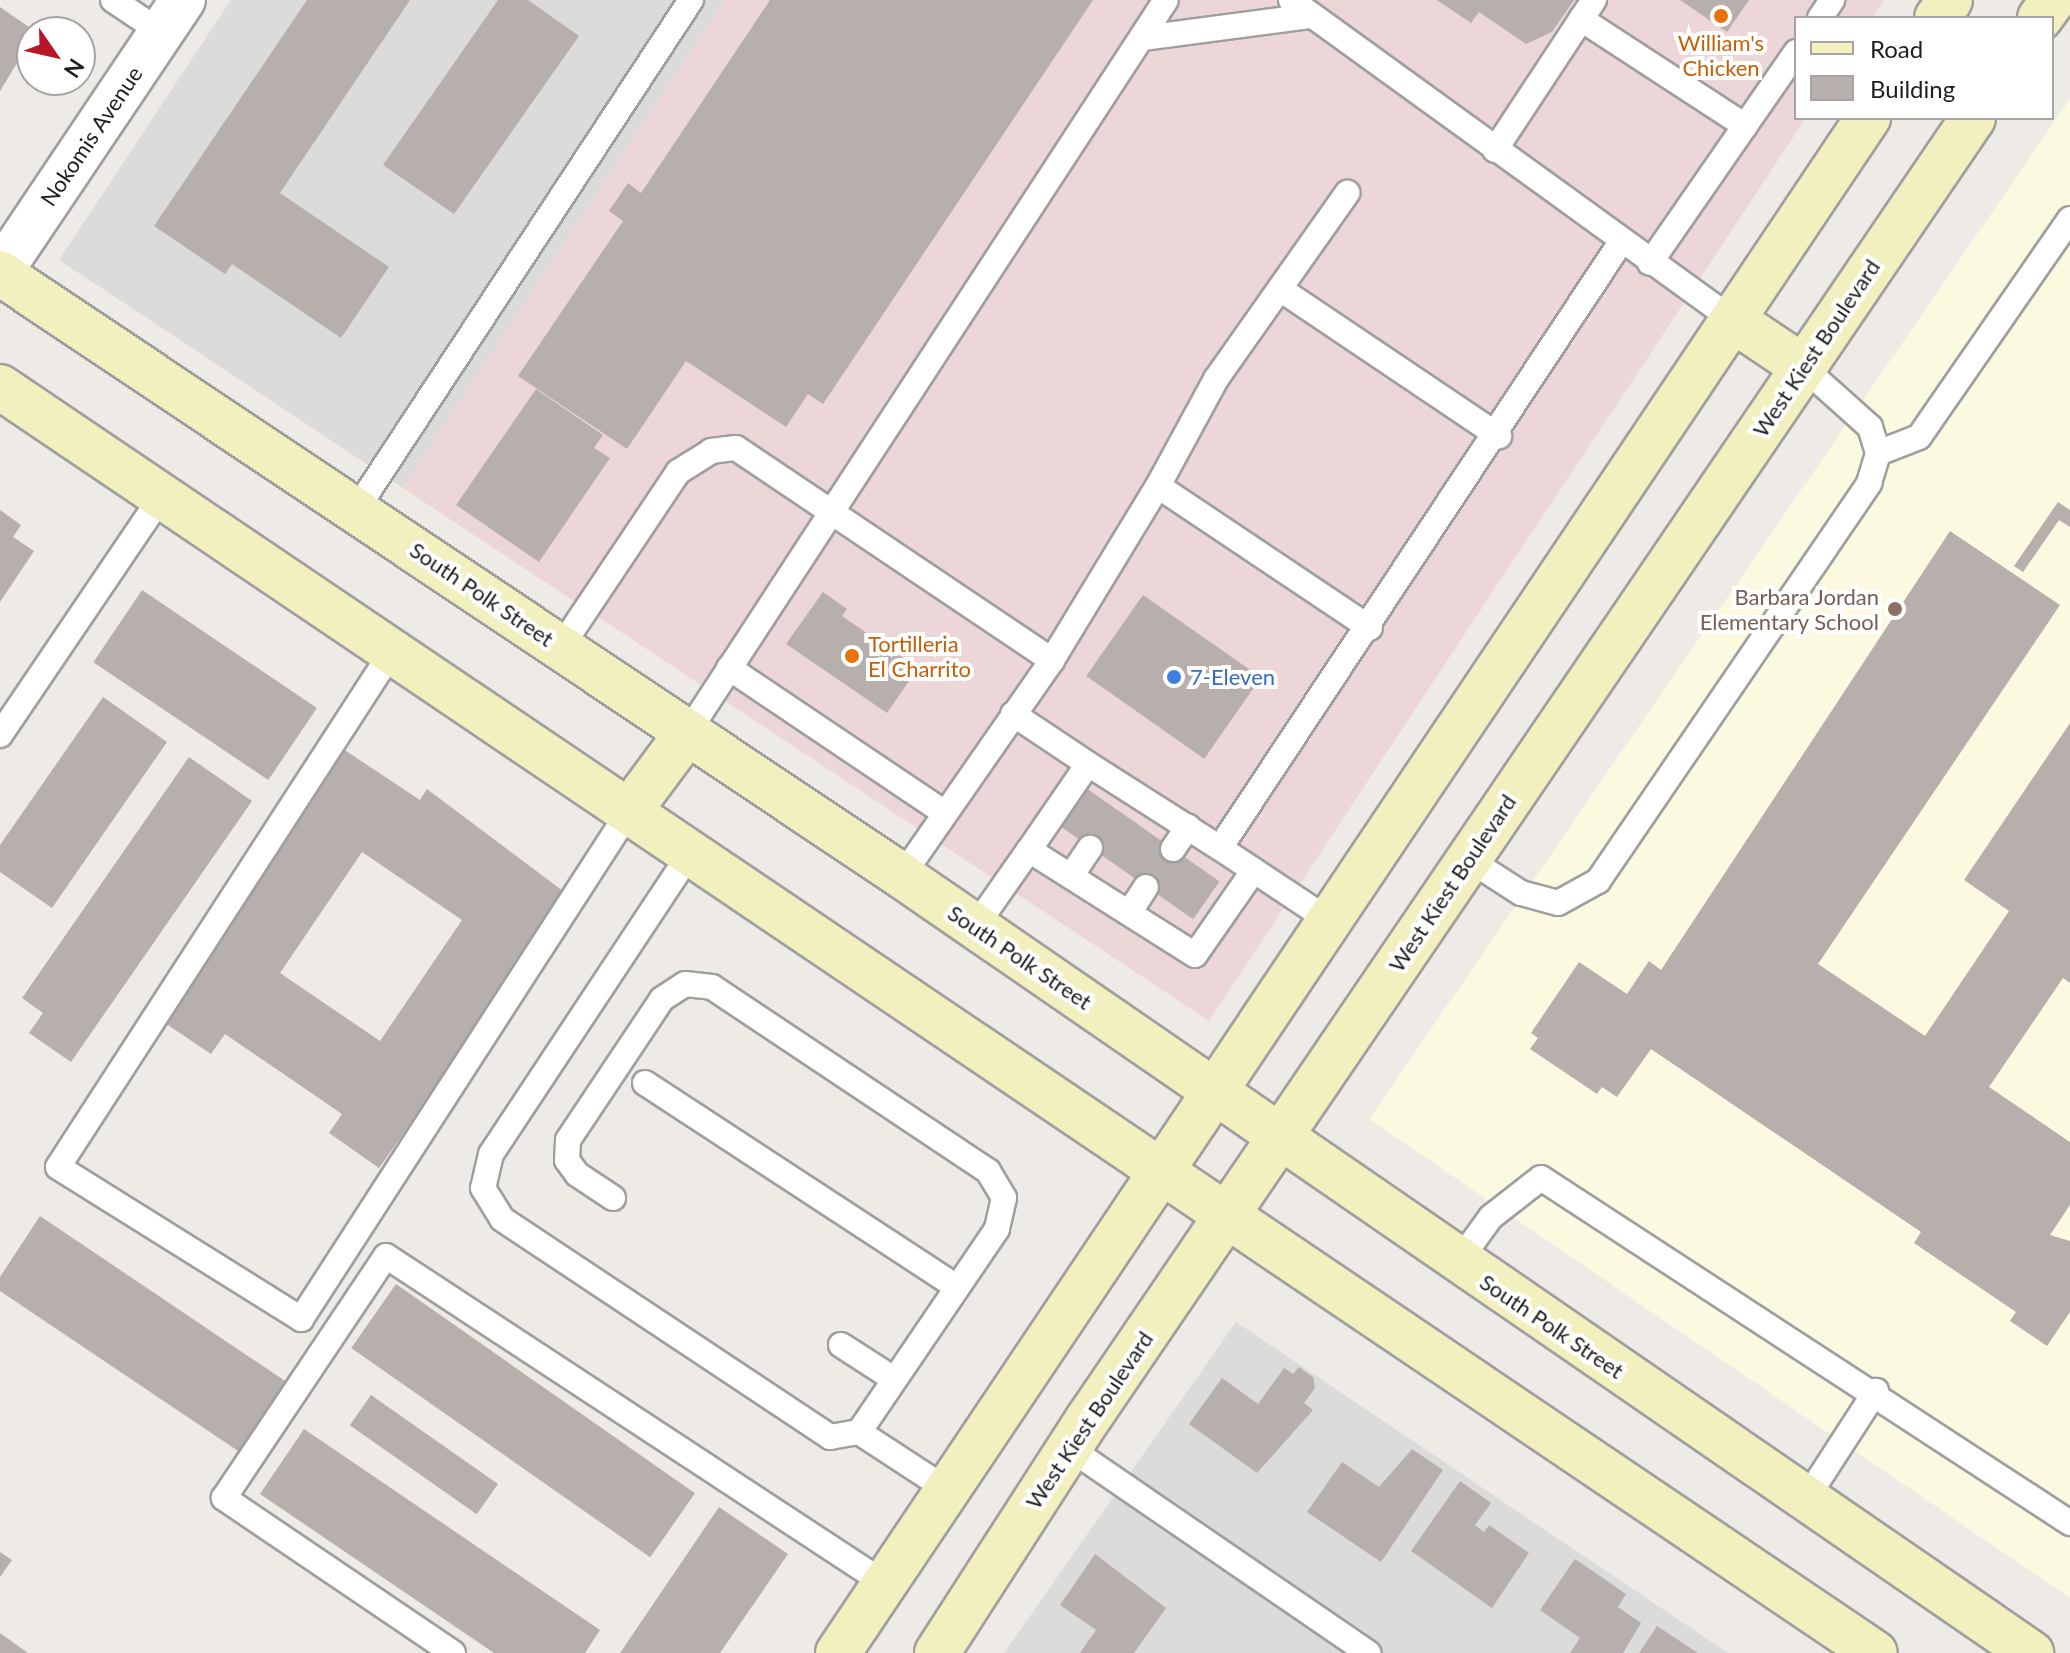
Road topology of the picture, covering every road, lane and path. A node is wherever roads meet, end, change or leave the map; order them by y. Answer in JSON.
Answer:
{"nodes":[{"id":1,"x":113,"y":0,"type":"edge"},
{"id":2,"x":691,"y":0,"type":"edge"},
{"id":3,"x":1166,"y":0,"type":"edge"},
{"id":4,"x":1291,"y":0,"type":"edge"},
{"id":5,"x":1587,"y":9,"type":"edge"},
{"id":6,"x":172,"y":16,"type":"edge"},
{"id":7,"x":1311,"y":16,"type":"junction"},
{"id":8,"x":1143,"y":38,"type":"junction"},
{"id":9,"x":1794,"y":55,"type":"edge"},
{"id":10,"x":1867,"y":120,"type":"edge"},
{"id":11,"x":1972,"y":120,"type":"edge"},
{"id":12,"x":1745,"y":126,"type":"junction"},
{"id":13,"x":1495,"y":150,"type":"junction"},
{"id":14,"x":1347,"y":193,"type":"dead end"},
{"id":15,"x":2070,"y":219,"type":"edge"},
{"id":16,"x":1621,"y":242,"type":"junction"},
{"id":17,"x":1650,"y":263,"type":"junction"},
{"id":18,"x":0,"y":272,"type":"edge"},
{"id":19,"x":1280,"y":289,"type":"junction"},
{"id":20,"x":1733,"y":320,"type":"junction"},
{"id":21,"x":1803,"y":367,"type":"junction"},
{"id":22,"x":2,"y":392,"type":"edge"},
{"id":23,"x":1499,"y":436,"type":"junction"},
{"id":24,"x":1878,"y":453,"type":"junction"},
{"id":25,"x":1158,"y":486,"type":"junction"},
{"id":26,"x":162,"y":496,"type":"junction"},
{"id":27,"x":356,"y":510,"type":"junction"},
{"id":28,"x":832,"y":512,"type":"junction"},
{"id":29,"x":1370,"y":628,"type":"junction"},
{"id":30,"x":561,"y":647,"type":"junction"},
{"id":31,"x":393,"y":650,"type":"junction"},
{"id":32,"x":1052,"y":660,"type":"junction"},
{"id":33,"x":729,"y":668,"type":"junction"},
{"id":34,"x":1013,"y":714,"type":"junction"},
{"id":35,"x":688,"y":732,"type":"junction"},
{"id":36,"x":0,"y":735,"type":"edge"},
{"id":37,"x":1088,"y":764,"type":"junction"},
{"id":38,"x":630,"y":810,"type":"junction"},
{"id":39,"x":945,"y":813,"type":"junction"},
{"id":40,"x":1188,"y":827,"type":"junction"},
{"id":41,"x":1090,"y":848,"type":"dead end"},
{"id":42,"x":1220,"y":848,"type":"junction"},
{"id":43,"x":1173,"y":849,"type":"dead end"},
{"id":44,"x":1029,"y":850,"type":"junction"},
{"id":45,"x":691,"y":852,"type":"junction"},
{"id":46,"x":1468,"y":859,"type":"junction"},
{"id":47,"x":1254,"y":870,"type":"junction"},
{"id":48,"x":902,"y":876,"type":"junction"},
{"id":49,"x":1071,"y":876,"type":"junction"},
{"id":50,"x":1146,"y":887,"type":"dead end"},
{"id":51,"x":1129,"y":913,"type":"junction"},
{"id":52,"x":1327,"y":919,"type":"junction"},
{"id":53,"x":975,"y":927,"type":"junction"},
{"id":54,"x":645,"y":1083,"type":"dead end"},
{"id":55,"x":1213,"y":1088,"type":"junction"},
{"id":56,"x":1279,"y":1138,"type":"junction"},
{"id":57,"x":1156,"y":1171,"type":"junction"},
{"id":58,"x":613,"y":1198,"type":"dead end"},
{"id":59,"x":1228,"y":1214,"type":"junction"},
{"id":60,"x":1459,"y":1261,"type":"junction"},
{"id":61,"x":957,"y":1287,"type":"junction"},
{"id":62,"x":841,"y":1345,"type":"dead end"},
{"id":63,"x":894,"y":1379,"type":"junction"},
{"id":64,"x":1876,"y":1391,"type":"junction"},
{"id":65,"x":859,"y":1432,"type":"junction"},
{"id":66,"x":1069,"y":1448,"type":"junction"},
{"id":67,"x":946,"y":1489,"type":"junction"},
{"id":68,"x":1806,"y":1499,"type":"junction"},
{"id":69,"x":2070,"y":1523,"type":"edge"},
{"id":70,"x":884,"y":1583,"type":"junction"},
{"id":71,"x":845,"y":1651,"type":"edge"},
{"id":72,"x":453,"y":1653,"type":"edge"},
{"id":73,"x":937,"y":1653,"type":"edge"},
{"id":74,"x":1368,"y":1653,"type":"edge"},
{"id":75,"x":1875,"y":1653,"type":"edge"},
{"id":76,"x":2031,"y":1653,"type":"edge"}],
"edges":[{"from":1,"to":6,"type":"lane"},
{"from":2,"to":27,"type":"lane"},
{"from":3,"to":8,"type":"lane"},
{"from":4,"to":7,"type":"lane"},
{"from":5,"to":12,"type":"lane"},
{"from":5,"to":13,"type":"lane"},
{"from":6,"to":18,"type":"street","name":"Nokomis Avenue"},
{"from":7,"to":8,"type":"lane"},
{"from":7,"to":13,"type":"lane"},
{"from":8,"to":28,"type":"lane"},
{"from":9,"to":12,"type":"lane"},
{"from":10,"to":20,"type":"main road"},
{"from":11,"to":21,"type":"main road","name":"West Kiest Boulevard"},
{"from":12,"to":17,"type":"lane"},
{"from":13,"to":16,"type":"lane"},
{"from":14,"to":19,"type":"lane"},
{"from":15,"to":24,"type":"lane"},
{"from":16,"to":17,"type":"lane"},
{"from":16,"to":23,"type":"lane"},
{"from":17,"to":20,"type":"lane"},
{"from":18,"to":27,"type":"main road","name":"South Polk Street"},
{"from":19,"to":23,"type":"lane"},
{"from":19,"to":25,"type":"lane"},
{"from":20,"to":21,"type":"main road"},
{"from":20,"to":52,"type":"main road"},
{"from":21,"to":24,"type":"lane"},
{"from":21,"to":46,"type":"main road","name":"West Kiest Boulevard"},
{"from":22,"to":26,"type":"main road"},
{"from":23,"to":29,"type":"lane"},
{"from":24,"to":46,"type":"lane"},
{"from":25,"to":29,"type":"lane"},
{"from":25,"to":32,"type":"lane"},
{"from":26,"to":31,"type":"main road"},
{"from":26,"to":36,"type":"lane"},
{"from":27,"to":30,"type":"main road","name":"South Polk Street"},
{"from":28,"to":30,"type":"lane"},
{"from":28,"to":32,"type":"lane"},
{"from":28,"to":33,"type":"lane"},
{"from":29,"to":42,"type":"lane"},
{"from":30,"to":35,"type":"main road","name":"South Polk Street"},
{"from":31,"to":38,"type":"main road"},
{"from":31,"to":38,"type":"lane"},
{"from":32,"to":34,"type":"lane"},
{"from":33,"to":35,"type":"lane"},
{"from":33,"to":39,"type":"lane"},
{"from":34,"to":37,"type":"lane"},
{"from":34,"to":39,"type":"lane"},
{"from":35,"to":38,"type":"main road"},
{"from":35,"to":48,"type":"main road","name":"South Polk Street"},
{"from":37,"to":40,"type":"lane"},
{"from":37,"to":44,"type":"lane"},
{"from":38,"to":45,"type":"main road"},
{"from":39,"to":48,"type":"lane"},
{"from":40,"to":42,"type":"lane"},
{"from":40,"to":43,"type":"lane"},
{"from":41,"to":49,"type":"lane"},
{"from":42,"to":47,"type":"lane"},
{"from":44,"to":49,"type":"lane"},
{"from":44,"to":53,"type":"lane"},
{"from":45,"to":57,"type":"main road"},
{"from":45,"to":65,"type":"lane"},
{"from":46,"to":56,"type":"main road","name":"West Kiest Boulevard"},
{"from":47,"to":51,"type":"lane"},
{"from":47,"to":52,"type":"lane"},
{"from":48,"to":53,"type":"main road","name":"South Polk Street"},
{"from":49,"to":51,"type":"lane"},
{"from":50,"to":51,"type":"lane"},
{"from":52,"to":55,"type":"main road"},
{"from":53,"to":55,"type":"main road","name":"South Polk Street"},
{"from":54,"to":61,"type":"lane"},
{"from":55,"to":56,"type":"main road","name":"South Polk Street"},
{"from":55,"to":57,"type":"main road"},
{"from":56,"to":59,"type":"main road","name":"West Kiest Boulevard"},
{"from":56,"to":60,"type":"main road","name":"South Polk Street"},
{"from":57,"to":59,"type":"main road"},
{"from":57,"to":67,"type":"main road"},
{"from":58,"to":61,"type":"lane"},
{"from":59,"to":66,"type":"main road","name":"West Kiest Boulevard"},
{"from":59,"to":75,"type":"main road"},
{"from":60,"to":64,"type":"lane"},
{"from":60,"to":68,"type":"main road","name":"South Polk Street"},
{"from":61,"to":63,"type":"lane"},
{"from":62,"to":63,"type":"lane"},
{"from":63,"to":65,"type":"lane"},
{"from":64,"to":68,"type":"lane"},
{"from":64,"to":69,"type":"lane"},
{"from":65,"to":67,"type":"lane"},
{"from":66,"to":73,"type":"main road","name":"West Kiest Boulevard"},
{"from":66,"to":74,"type":"lane"},
{"from":67,"to":70,"type":"main road"},
{"from":68,"to":76,"type":"main road","name":"South Polk Street"},
{"from":70,"to":71,"type":"main road"},
{"from":70,"to":72,"type":"lane"}]}
